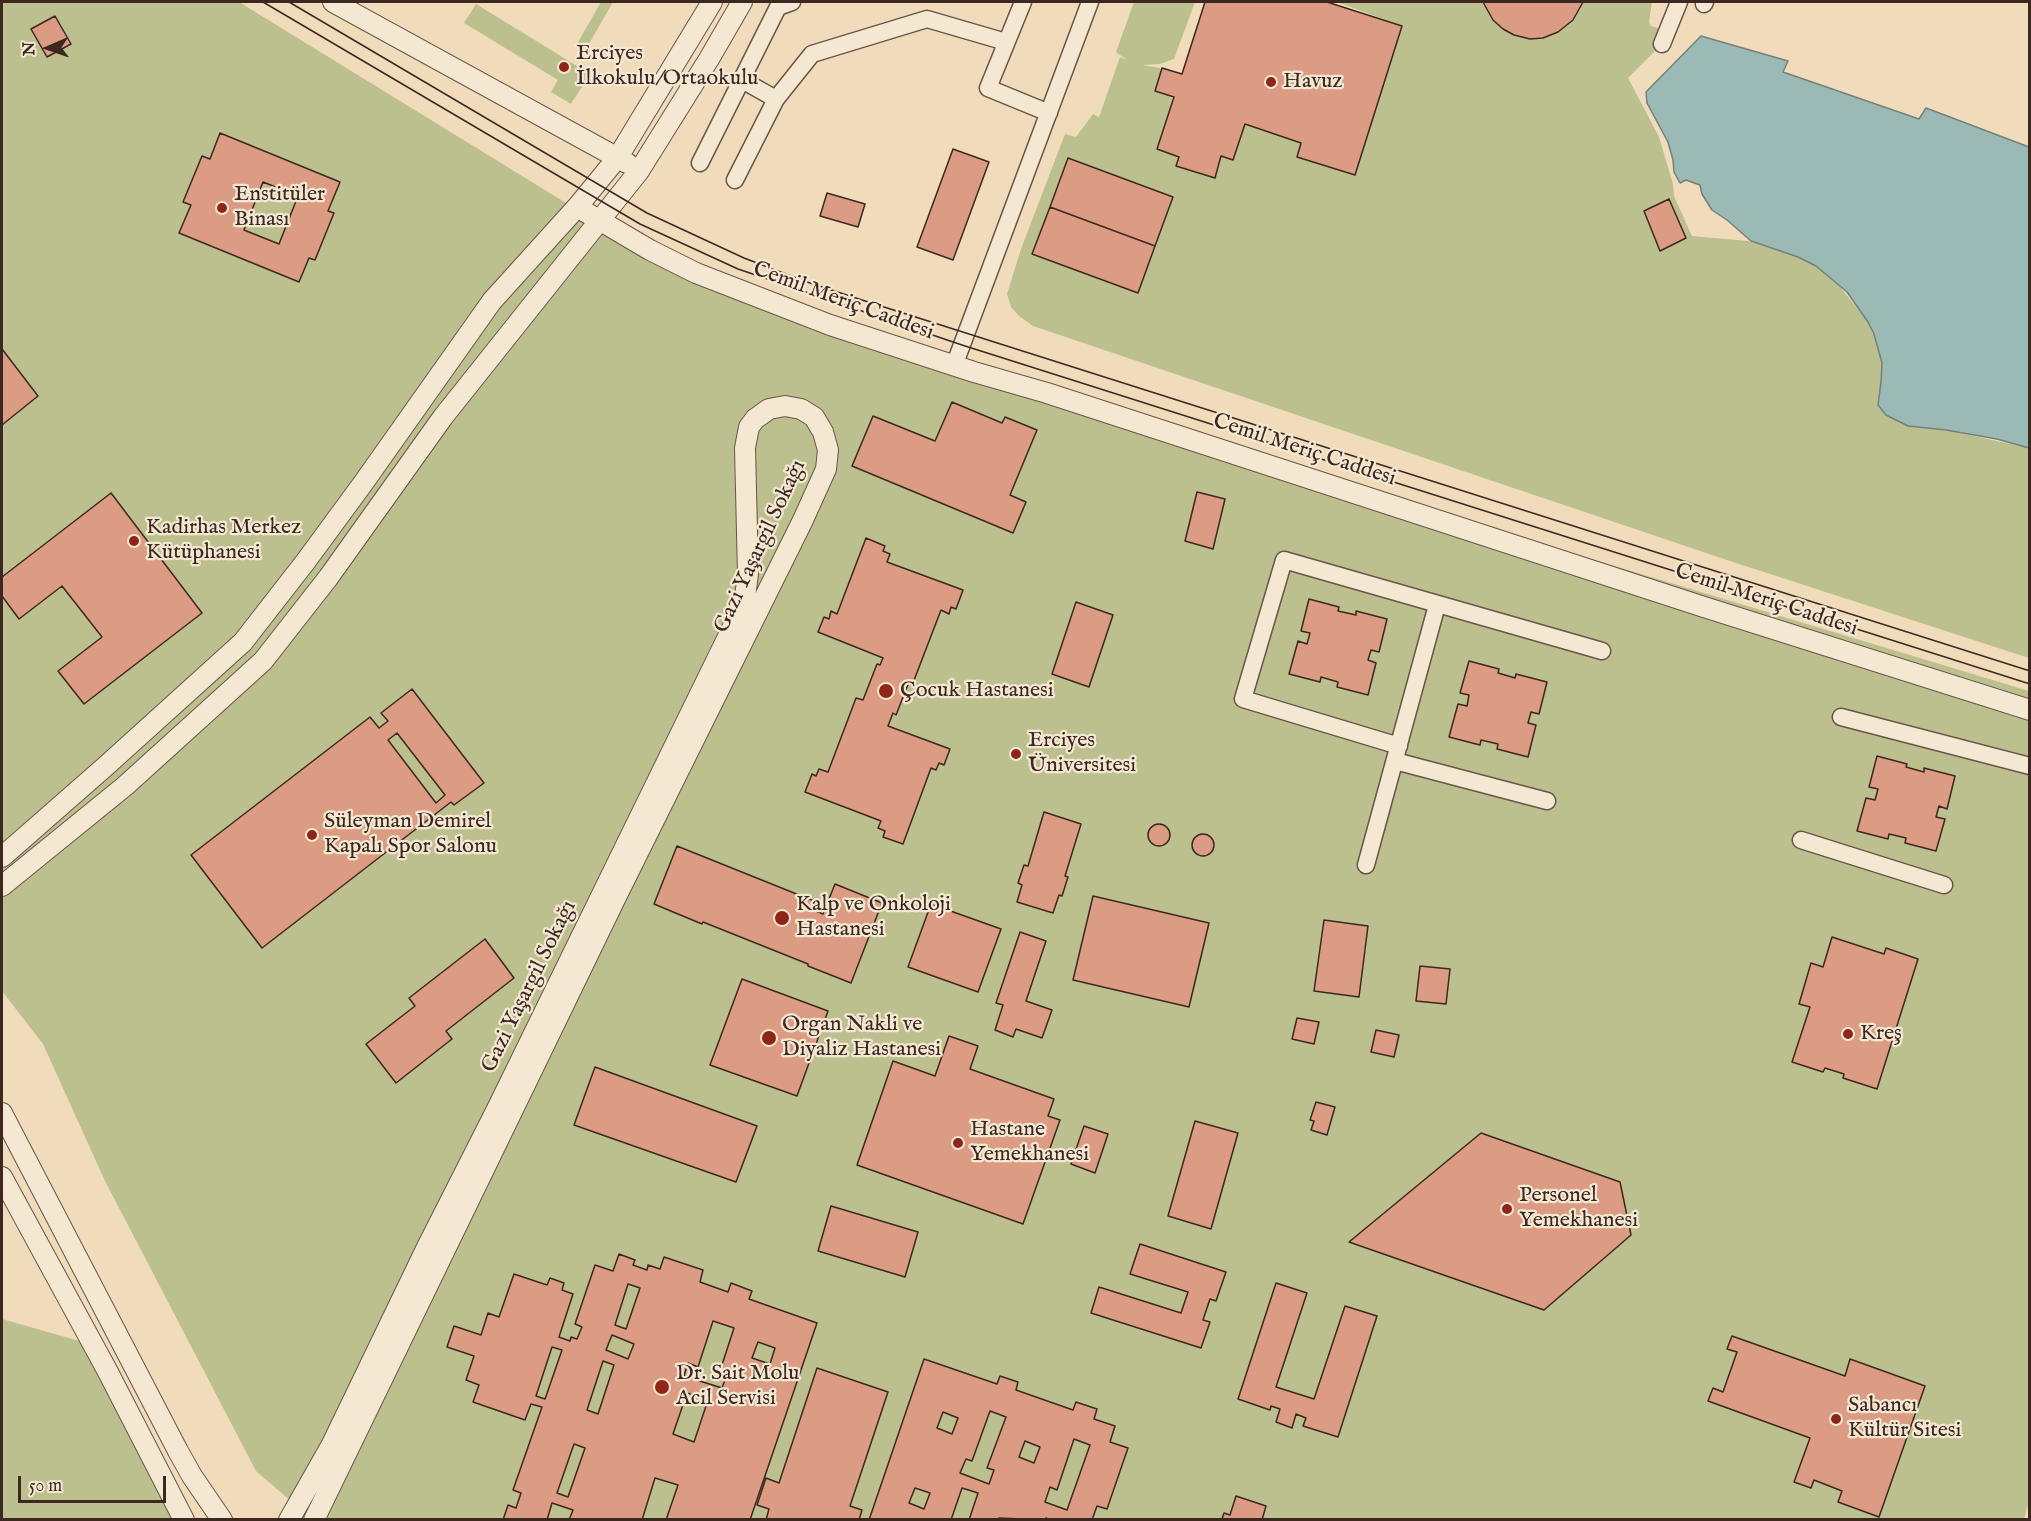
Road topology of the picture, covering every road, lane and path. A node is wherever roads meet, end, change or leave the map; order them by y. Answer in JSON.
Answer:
{"nodes":[{"id":1,"x":333,"y":2,"type":"edge"},
{"id":2,"x":712,"y":2,"type":"edge"},
{"id":3,"x":742,"y":2,"type":"edge"},
{"id":4,"x":792,"y":2,"type":"edge"},
{"id":5,"x":1023,"y":2,"type":"edge"},
{"id":6,"x":1090,"y":2,"type":"edge"},
{"id":7,"x":1679,"y":2,"type":"edge"},
{"id":8,"x":1006,"y":42,"type":"junction"},
{"id":9,"x":1662,"y":44,"type":"dead end"},
{"id":10,"x":742,"y":80,"type":"junction"},
{"id":11,"x":776,"y":99,"type":"junction"},
{"id":12,"x":1049,"y":112,"type":"junction"},
{"id":13,"x":618,"y":157,"type":"junction"},
{"id":14,"x":700,"y":162,"type":"dead end"},
{"id":15,"x":639,"y":171,"type":"junction"},
{"id":16,"x":735,"y":180,"type":"dead end"},
{"id":17,"x":577,"y":207,"type":"junction"},
{"id":18,"x":601,"y":221,"type":"junction"},
{"id":19,"x":954,"y":366,"type":"junction"},
{"id":20,"x":1437,"y":605,"type":"junction"},
{"id":21,"x":1602,"y":651,"type":"dead end"},
{"id":22,"x":2030,"y":710,"type":"edge"},
{"id":23,"x":1841,"y":717,"type":"dead end"},
{"id":24,"x":1397,"y":753,"type":"junction"},
{"id":25,"x":2030,"y":766,"type":"edge"},
{"id":26,"x":1547,"y":801,"type":"dead end"},
{"id":27,"x":1801,"y":840,"type":"dead end"},
{"id":28,"x":2,"y":856,"type":"edge"},
{"id":29,"x":1366,"y":865,"type":"dead end"},
{"id":30,"x":1944,"y":885,"type":"dead end"},
{"id":31,"x":2,"y":886,"type":"edge"},
{"id":32,"x":2,"y":1113,"type":"edge"},
{"id":33,"x":2,"y":1177,"type":"edge"},
{"id":34,"x":53,"y":1211,"type":"junction"},
{"id":35,"x":23,"y":1217,"type":"junction"},
{"id":36,"x":184,"y":1520,"type":"edge"},
{"id":37,"x":222,"y":1520,"type":"edge"},
{"id":38,"x":289,"y":1520,"type":"edge"},
{"id":39,"x":314,"y":1520,"type":"edge"}],
"edges":[{"from":1,"to":13,"type":"street"},
{"from":2,"to":13,"type":"street"},
{"from":3,"to":15,"type":"street"},
{"from":4,"to":10,"type":"street"},
{"from":5,"to":8,"type":"street"},
{"from":6,"to":12,"type":"street"},
{"from":7,"to":9,"type":"street"},
{"from":8,"to":11,"type":"street"},
{"from":8,"to":12,"type":"street"},
{"from":10,"to":11,"type":"street"},
{"from":10,"to":14,"type":"street"},
{"from":11,"to":16,"type":"street"},
{"from":12,"to":19,"type":"street"},
{"from":13,"to":15,"type":"street"},
{"from":13,"to":17,"type":"street"},
{"from":15,"to":18,"type":"street"},
{"from":17,"to":18,"type":"street","name":"Cemil Meriç Caddesi"},
{"from":17,"to":28,"type":"street"},
{"from":18,"to":19,"type":"street","name":"Cemil Meriç Caddesi"},
{"from":18,"to":31,"type":"street"},
{"from":19,"to":22,"type":"street","name":"Cemil Meriç Caddesi"},
{"from":20,"to":21,"type":"street"},
{"from":20,"to":24,"type":"street"},
{"from":20,"to":24,"type":"street"},
{"from":23,"to":25,"type":"street"},
{"from":24,"to":26,"type":"street"},
{"from":24,"to":29,"type":"street"},
{"from":27,"to":30,"type":"street"},
{"from":32,"to":34,"type":"street"},
{"from":33,"to":35,"type":"street"},
{"from":34,"to":35,"type":"street"},
{"from":34,"to":37,"type":"street"},
{"from":35,"to":36,"type":"street"},
{"from":38,"to":39,"type":"street","name":"Gazi Yaşargil Sokağı"}]}
